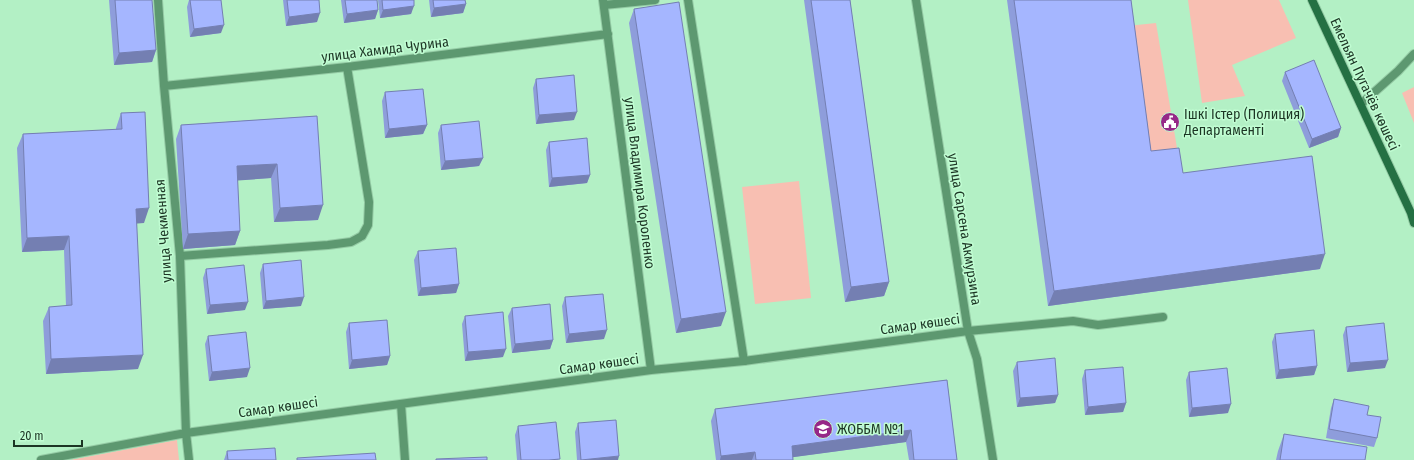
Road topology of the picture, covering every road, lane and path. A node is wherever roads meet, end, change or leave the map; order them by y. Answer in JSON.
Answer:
{"nodes":[{"id":1,"x":158,"y":0,"type":"edge"},
{"id":2,"x":655,"y":0,"type":"edge"},
{"id":3,"x":688,"y":0,"type":"edge"},
{"id":4,"x":916,"y":0,"type":"edge"},
{"id":5,"x":1312,"y":0,"type":"edge"},
{"id":6,"x":604,"y":3,"type":"edge"},
{"id":7,"x":608,"y":34,"type":"junction"},
{"id":8,"x":1414,"y":54,"type":"edge"},
{"id":9,"x":347,"y":67,"type":"junction"},
{"id":10,"x":164,"y":86,"type":"junction"},
{"id":11,"x":1361,"y":104,"type":"junction"},
{"id":12,"x":1414,"y":223,"type":"edge"},
{"id":13,"x":180,"y":256,"type":"junction"},
{"id":14,"x":1163,"y":317,"type":"dead end"},
{"id":15,"x":968,"y":331,"type":"junction"},
{"id":16,"x":744,"y":361,"type":"junction"},
{"id":17,"x":651,"y":370,"type":"junction"},
{"id":18,"x":401,"y":404,"type":"junction"},
{"id":19,"x":186,"y":433,"type":"junction"},
{"id":20,"x":41,"y":460,"type":"edge"},
{"id":21,"x":190,"y":460,"type":"edge"},
{"id":22,"x":405,"y":460,"type":"edge"},
{"id":23,"x":993,"y":460,"type":"edge"}],
"edges":[{"from":1,"to":10,"type":"street","name":"улица Чекменная"},
{"from":2,"to":6,"type":"street"},
{"from":3,"to":16,"type":"street"},
{"from":4,"to":15,"type":"street","name":"улица Сарсена Акмурзина"},
{"from":5,"to":11,"type":"street","name":"Емельян Пугачёв көшесі"},
{"from":6,"to":7,"type":"street","name":"улица Владимира Короленко"},
{"from":7,"to":9,"type":"street","name":"улица Хамида Чурина"},
{"from":7,"to":17,"type":"street","name":"улица Владимира Короленко"},
{"from":8,"to":11,"type":"street"},
{"from":9,"to":10,"type":"street","name":"улица Хамида Чурина"},
{"from":9,"to":13,"type":"street"},
{"from":10,"to":13,"type":"street","name":"улица Чекменная"},
{"from":11,"to":12,"type":"street","name":"Емельян Пугачёв көшесі"},
{"from":13,"to":19,"type":"street","name":"улица Чекменная"},
{"from":14,"to":15,"type":"street","name":"Самар көшесі"},
{"from":15,"to":16,"type":"street","name":"Самар көшесі"},
{"from":15,"to":23,"type":"street","name":"улица Сарсена Акмурзина"},
{"from":16,"to":17,"type":"street","name":"Самар көшесі"},
{"from":17,"to":18,"type":"street","name":"Самар көшесі"},
{"from":18,"to":19,"type":"street","name":"Самар көшесі"},
{"from":18,"to":22,"type":"street"},
{"from":19,"to":20,"type":"street","name":"Самар көшесі"},
{"from":19,"to":21,"type":"street","name":"улица Чекменная"}]}
